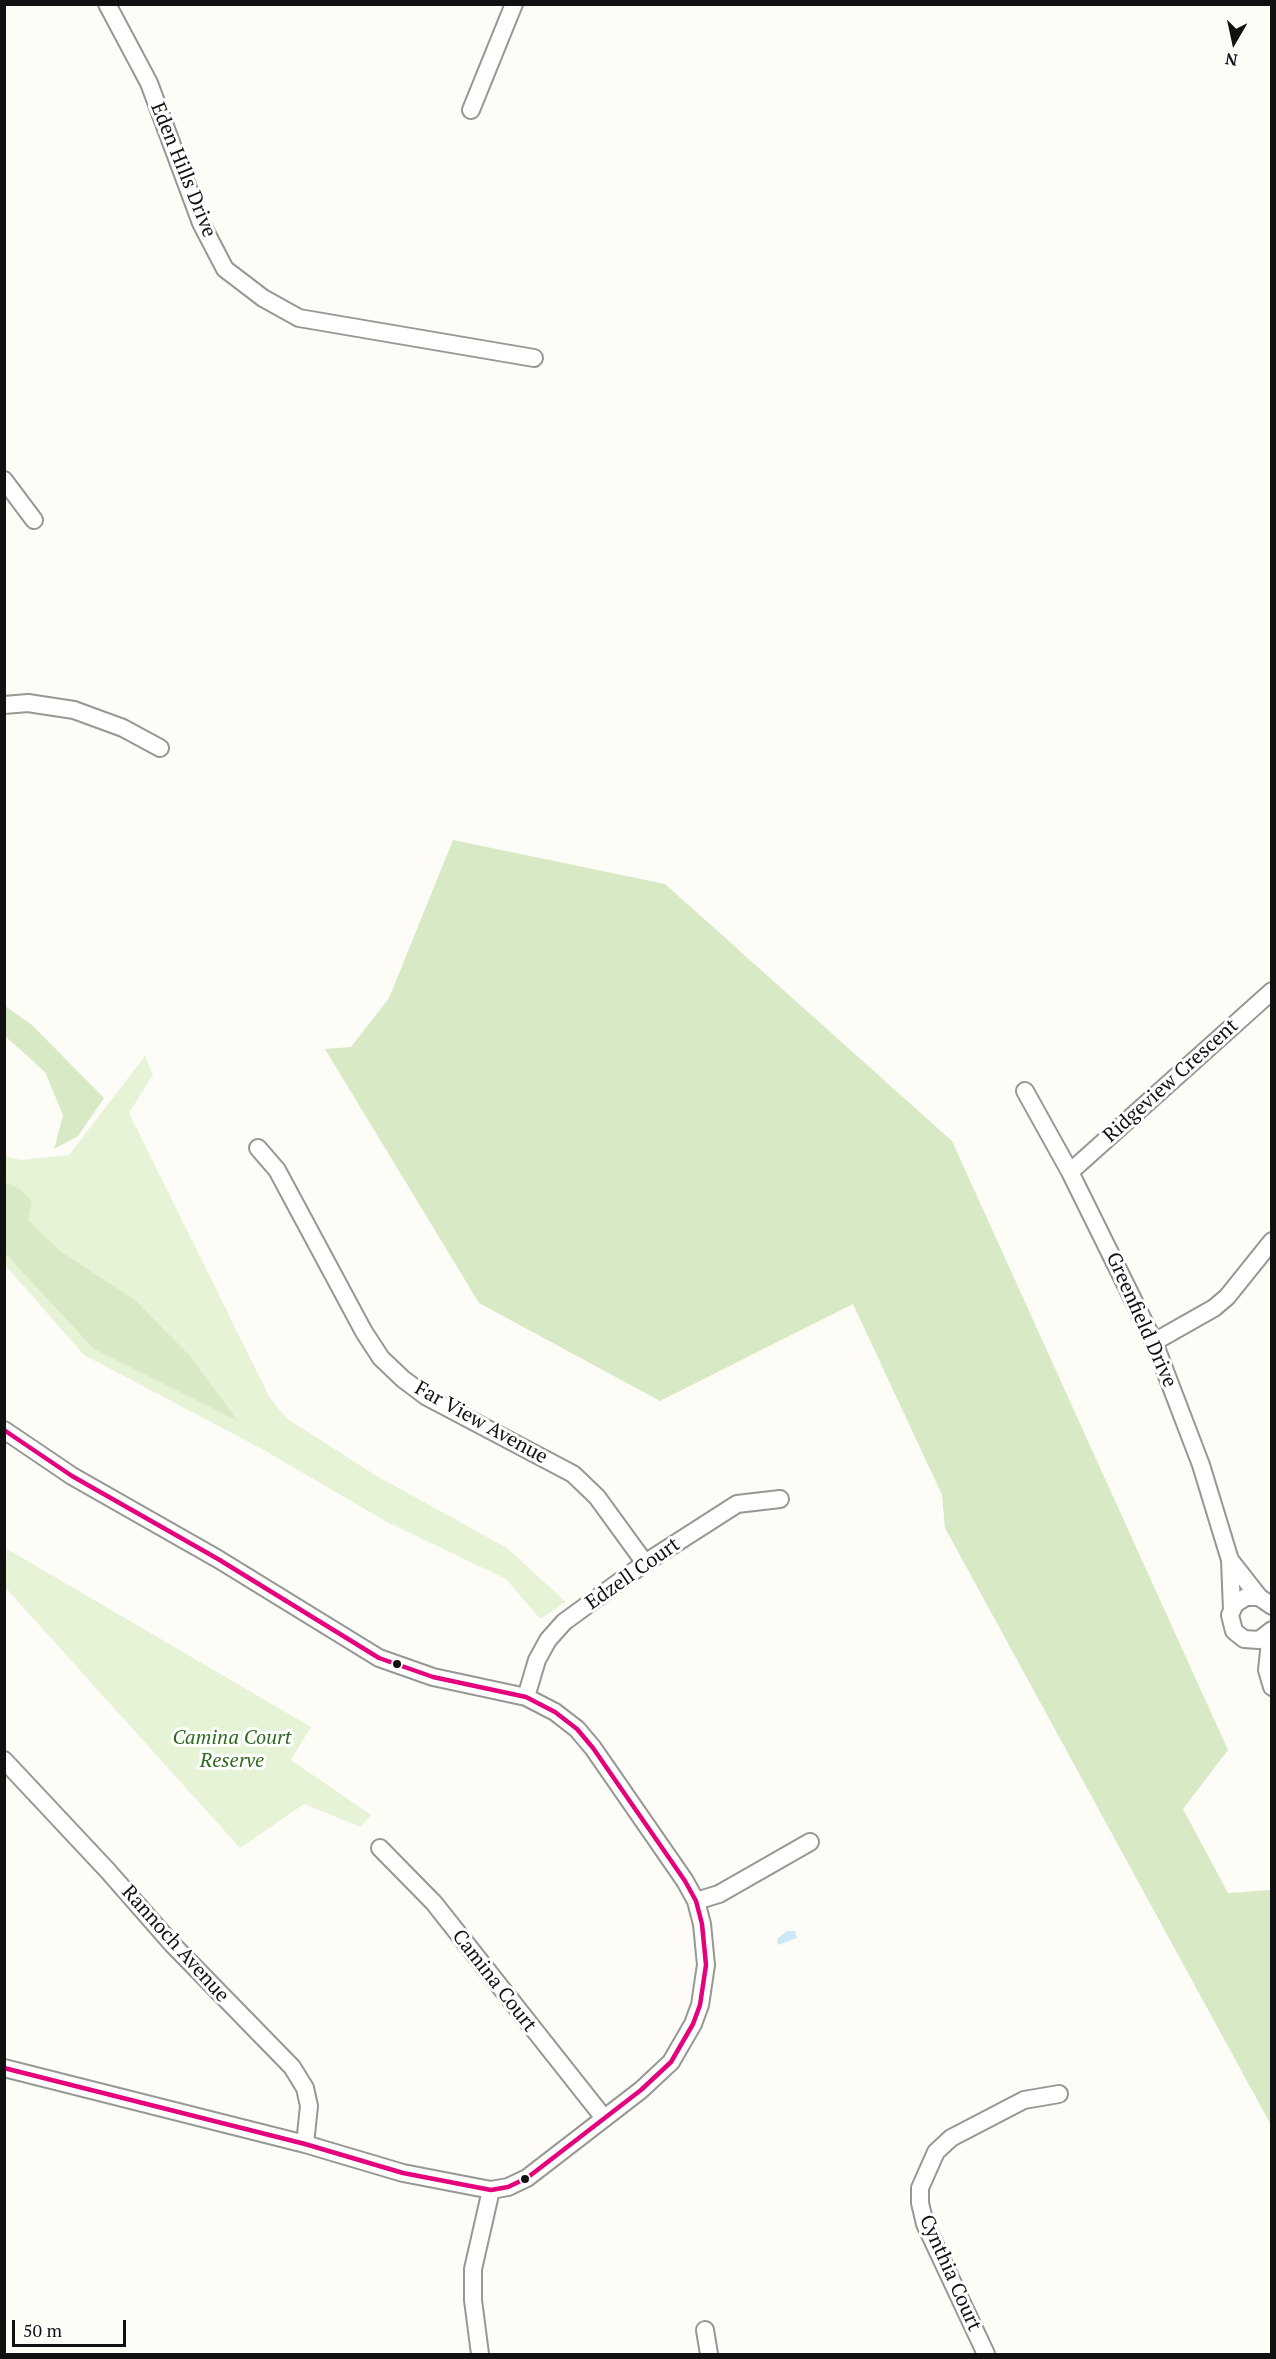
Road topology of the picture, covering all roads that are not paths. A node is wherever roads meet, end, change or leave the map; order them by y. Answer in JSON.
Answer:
{"nodes":[{"id":1,"x":107,"y":4,"type":"edge"},
{"id":2,"x":514,"y":4,"type":"edge"},
{"id":3,"x":471,"y":110,"type":"dead end"},
{"id":4,"x":534,"y":358,"type":"dead end"},
{"id":5,"x":4,"y":480,"type":"edge"},
{"id":6,"x":34,"y":520,"type":"dead end"},
{"id":7,"x":4,"y":705,"type":"edge"},
{"id":8,"x":160,"y":748,"type":"dead end"},
{"id":9,"x":1272,"y":991,"type":"edge"},
{"id":10,"x":1025,"y":1091,"type":"dead end"},
{"id":11,"x":258,"y":1148,"type":"dead end"},
{"id":12,"x":1070,"y":1172,"type":"junction"},
{"id":13,"x":1272,"y":1241,"type":"edge"},
{"id":14,"x":1154,"y":1342,"type":"junction"},
{"id":15,"x":4,"y":1430,"type":"edge"},
{"id":16,"x":780,"y":1499,"type":"dead end"},
{"id":17,"x":1230,"y":1560,"type":"junction"},
{"id":18,"x":645,"y":1563,"type":"junction"},
{"id":19,"x":1267,"y":1600,"type":"edge"},
{"id":20,"x":1232,"y":1610,"type":"junction"},
{"id":21,"x":1271,"y":1631,"type":"edge"},
{"id":22,"x":1238,"y":1636,"type":"junction"},
{"id":23,"x":1267,"y":1670,"type":"junction"},
{"id":24,"x":1272,"y":1687,"type":"edge"},
{"id":25,"x":526,"y":1697,"type":"junction"},
{"id":26,"x":4,"y":1760,"type":"edge"},
{"id":27,"x":810,"y":1842,"type":"dead end"},
{"id":28,"x":380,"y":1848,"type":"dead end"},
{"id":29,"x":696,"y":1901,"type":"junction"},
{"id":30,"x":4,"y":2067,"type":"edge"},
{"id":31,"x":1059,"y":2094,"type":"dead end"},
{"id":32,"x":604,"y":2118,"type":"junction"},
{"id":33,"x":304,"y":2144,"type":"junction"},
{"id":34,"x":491,"y":2190,"type":"junction"},
{"id":35,"x":705,"y":2330,"type":"dead end"},
{"id":36,"x":480,"y":2355,"type":"edge"},
{"id":37,"x":709,"y":2355,"type":"edge"},
{"id":38,"x":986,"y":2355,"type":"edge"}],
"edges":[{"from":1,"to":4,"type":"street","name":"Eden Hills Drive"},
{"from":2,"to":3,"type":"street"},
{"from":5,"to":6,"type":"street"},
{"from":7,"to":8,"type":"street"},
{"from":9,"to":12,"type":"street","name":"Ridgeview Crescent"},
{"from":10,"to":12,"type":"street","name":"Greenfield Drive"},
{"from":11,"to":18,"type":"street","name":"Far View Avenue"},
{"from":12,"to":14,"type":"street","name":"Greenfield Drive"},
{"from":13,"to":14,"type":"street"},
{"from":14,"to":17,"type":"street","name":"Greenfield Drive"},
{"from":15,"to":25,"type":"street"},
{"from":16,"to":18,"type":"street","name":"Edzell Court"},
{"from":17,"to":19,"type":"street","name":"Greenfield Drive"},
{"from":17,"to":20,"type":"street","name":"Greenfield Drive"},
{"from":18,"to":25,"type":"street","name":"Edzell Court"},
{"from":19,"to":20,"type":"street"},
{"from":20,"to":22,"type":"street","name":"Greenfield Drive"},
{"from":21,"to":22,"type":"street"},
{"from":21,"to":23,"type":"street"},
{"from":22,"to":23,"type":"street"},
{"from":23,"to":24,"type":"street"},
{"from":25,"to":29,"type":"street"},
{"from":26,"to":33,"type":"street","name":"Rannoch Avenue"},
{"from":27,"to":29,"type":"street"},
{"from":28,"to":32,"type":"street","name":"Camina Court"},
{"from":29,"to":32,"type":"street"},
{"from":30,"to":33,"type":"street"},
{"from":31,"to":38,"type":"street","name":"Cynthia Court"},
{"from":32,"to":34,"type":"street"},
{"from":33,"to":34,"type":"street"},
{"from":34,"to":36,"type":"street"},
{"from":35,"to":37,"type":"street"}]}
